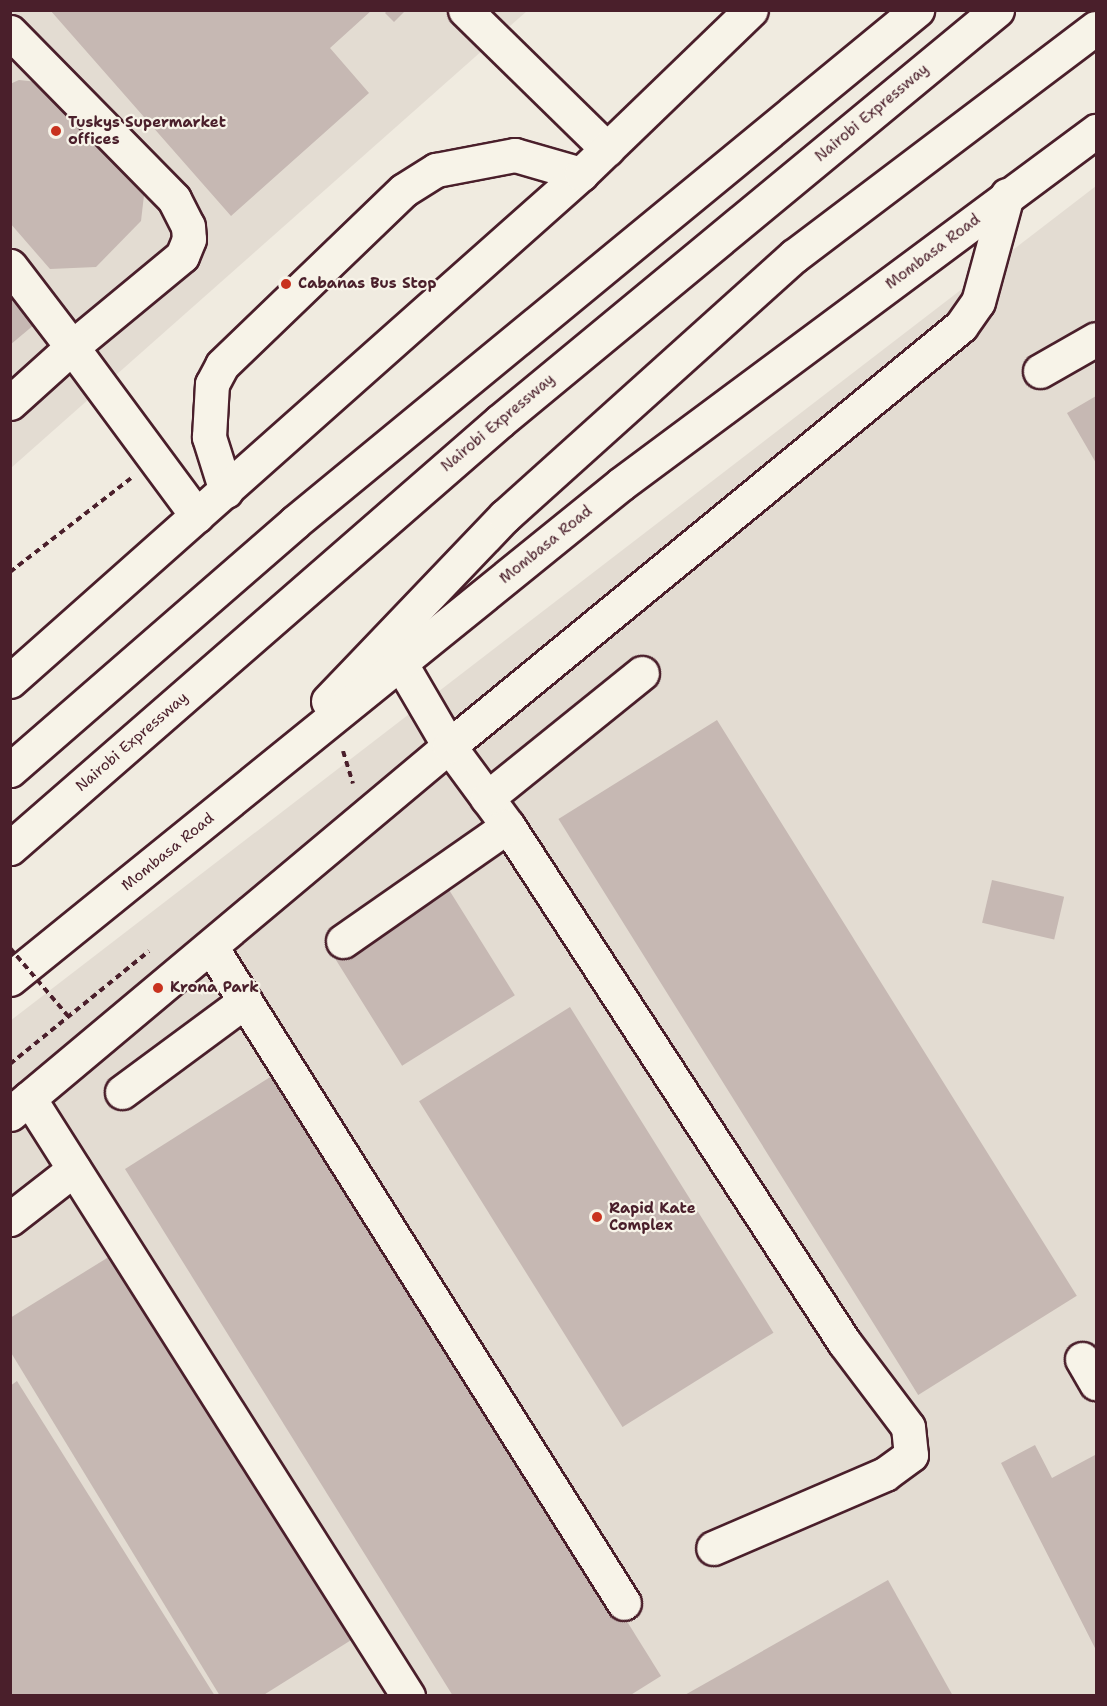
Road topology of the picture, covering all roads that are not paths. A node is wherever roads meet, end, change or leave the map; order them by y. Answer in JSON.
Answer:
{"nodes":[{"id":1,"x":751,"y":10,"type":"edge"},
{"id":2,"x":777,"y":10,"type":"edge"},
{"id":3,"x":917,"y":10,"type":"edge"},
{"id":4,"x":997,"y":10,"type":"edge"},
{"id":5,"x":475,"y":14,"type":"edge"},
{"id":6,"x":1096,"y":28,"type":"edge"},
{"id":7,"x":10,"y":32,"type":"edge"},
{"id":8,"x":726,"y":34,"type":"junction"},
{"id":9,"x":1096,"y":131,"type":"edge"},
{"id":10,"x":607,"y":149,"type":"junction"},
{"id":11,"x":581,"y":174,"type":"junction"},
{"id":12,"x":1007,"y":195,"type":"junction"},
{"id":13,"x":10,"y":266,"type":"edge"},
{"id":14,"x":1096,"y":339,"type":"edge"},
{"id":15,"x":72,"y":347,"type":"junction"},
{"id":16,"x":1040,"y":371,"type":"dead end"},
{"id":17,"x":10,"y":404,"type":"edge"},
{"id":18,"x":226,"y":491,"type":"junction"},
{"id":19,"x":197,"y":516,"type":"junction"},
{"id":20,"x":401,"y":664,"type":"junction"},
{"id":21,"x":642,"y":673,"type":"dead end"},
{"id":22,"x":10,"y":681,"type":"edge"},
{"id":23,"x":449,"y":746,"type":"junction"},
{"id":24,"x":10,"y":770,"type":"edge"},
{"id":25,"x":236,"y":797,"type":"junction"},
{"id":26,"x":487,"y":798,"type":"junction"},
{"id":27,"x":508,"y":826,"type":"junction"},
{"id":28,"x":10,"y":848,"type":"edge"},
{"id":29,"x":343,"y":941,"type":"dead end"},
{"id":30,"x":211,"y":947,"type":"junction"},
{"id":31,"x":10,"y":980,"type":"edge"},
{"id":32,"x":245,"y":1001,"type":"junction"},
{"id":33,"x":122,"y":1092,"type":"dead end"},
{"id":34,"x":20,"y":1106,"type":"edge"},
{"id":35,"x":74,"y":1169,"type":"junction"},
{"id":36,"x":10,"y":1219,"type":"edge"},
{"id":37,"x":713,"y":1548,"type":"dead end"},
{"id":38,"x":624,"y":1603,"type":"dead end"},
{"id":39,"x":408,"y":1695,"type":"edge"}],
"edges":[{"from":1,"to":8,"type":"main road"},
{"from":2,"to":8,"type":"main road"},
{"from":3,"to":24,"type":"main road"},
{"from":4,"to":28,"type":"main road","name":"Nairobi Expressway"},
{"from":5,"to":10,"type":"main road"},
{"from":6,"to":25,"type":"main road"},
{"from":7,"to":15,"type":"main road"},
{"from":8,"to":10,"type":"main road"},
{"from":9,"to":12,"type":"main road","name":"Mombasa Road"},
{"from":10,"to":11,"type":"main road"},
{"from":11,"to":18,"type":"main road"},
{"from":11,"to":18,"type":"main road"},
{"from":12,"to":20,"type":"main road","name":"Mombasa Road"},
{"from":12,"to":23,"type":"main road"},
{"from":13,"to":15,"type":"main road"},
{"from":14,"to":16,"type":"main road"},
{"from":15,"to":17,"type":"main road"},
{"from":15,"to":19,"type":"main road"},
{"from":18,"to":19,"type":"main road"},
{"from":19,"to":22,"type":"main road"},
{"from":20,"to":23,"type":"main road"},
{"from":20,"to":25,"type":"main road","name":"Mombasa Road"},
{"from":21,"to":26,"type":"main road"},
{"from":23,"to":26,"type":"main road"},
{"from":23,"to":30,"type":"main road"},
{"from":25,"to":31,"type":"main road","name":"Mombasa Road"},
{"from":26,"to":27,"type":"main road"},
{"from":27,"to":29,"type":"main road"},
{"from":27,"to":37,"type":"main road"},
{"from":30,"to":32,"type":"main road"},
{"from":30,"to":34,"type":"main road"},
{"from":32,"to":33,"type":"main road"},
{"from":32,"to":38,"type":"main road"},
{"from":34,"to":35,"type":"main road"},
{"from":35,"to":36,"type":"main road"},
{"from":35,"to":39,"type":"main road"}]}
